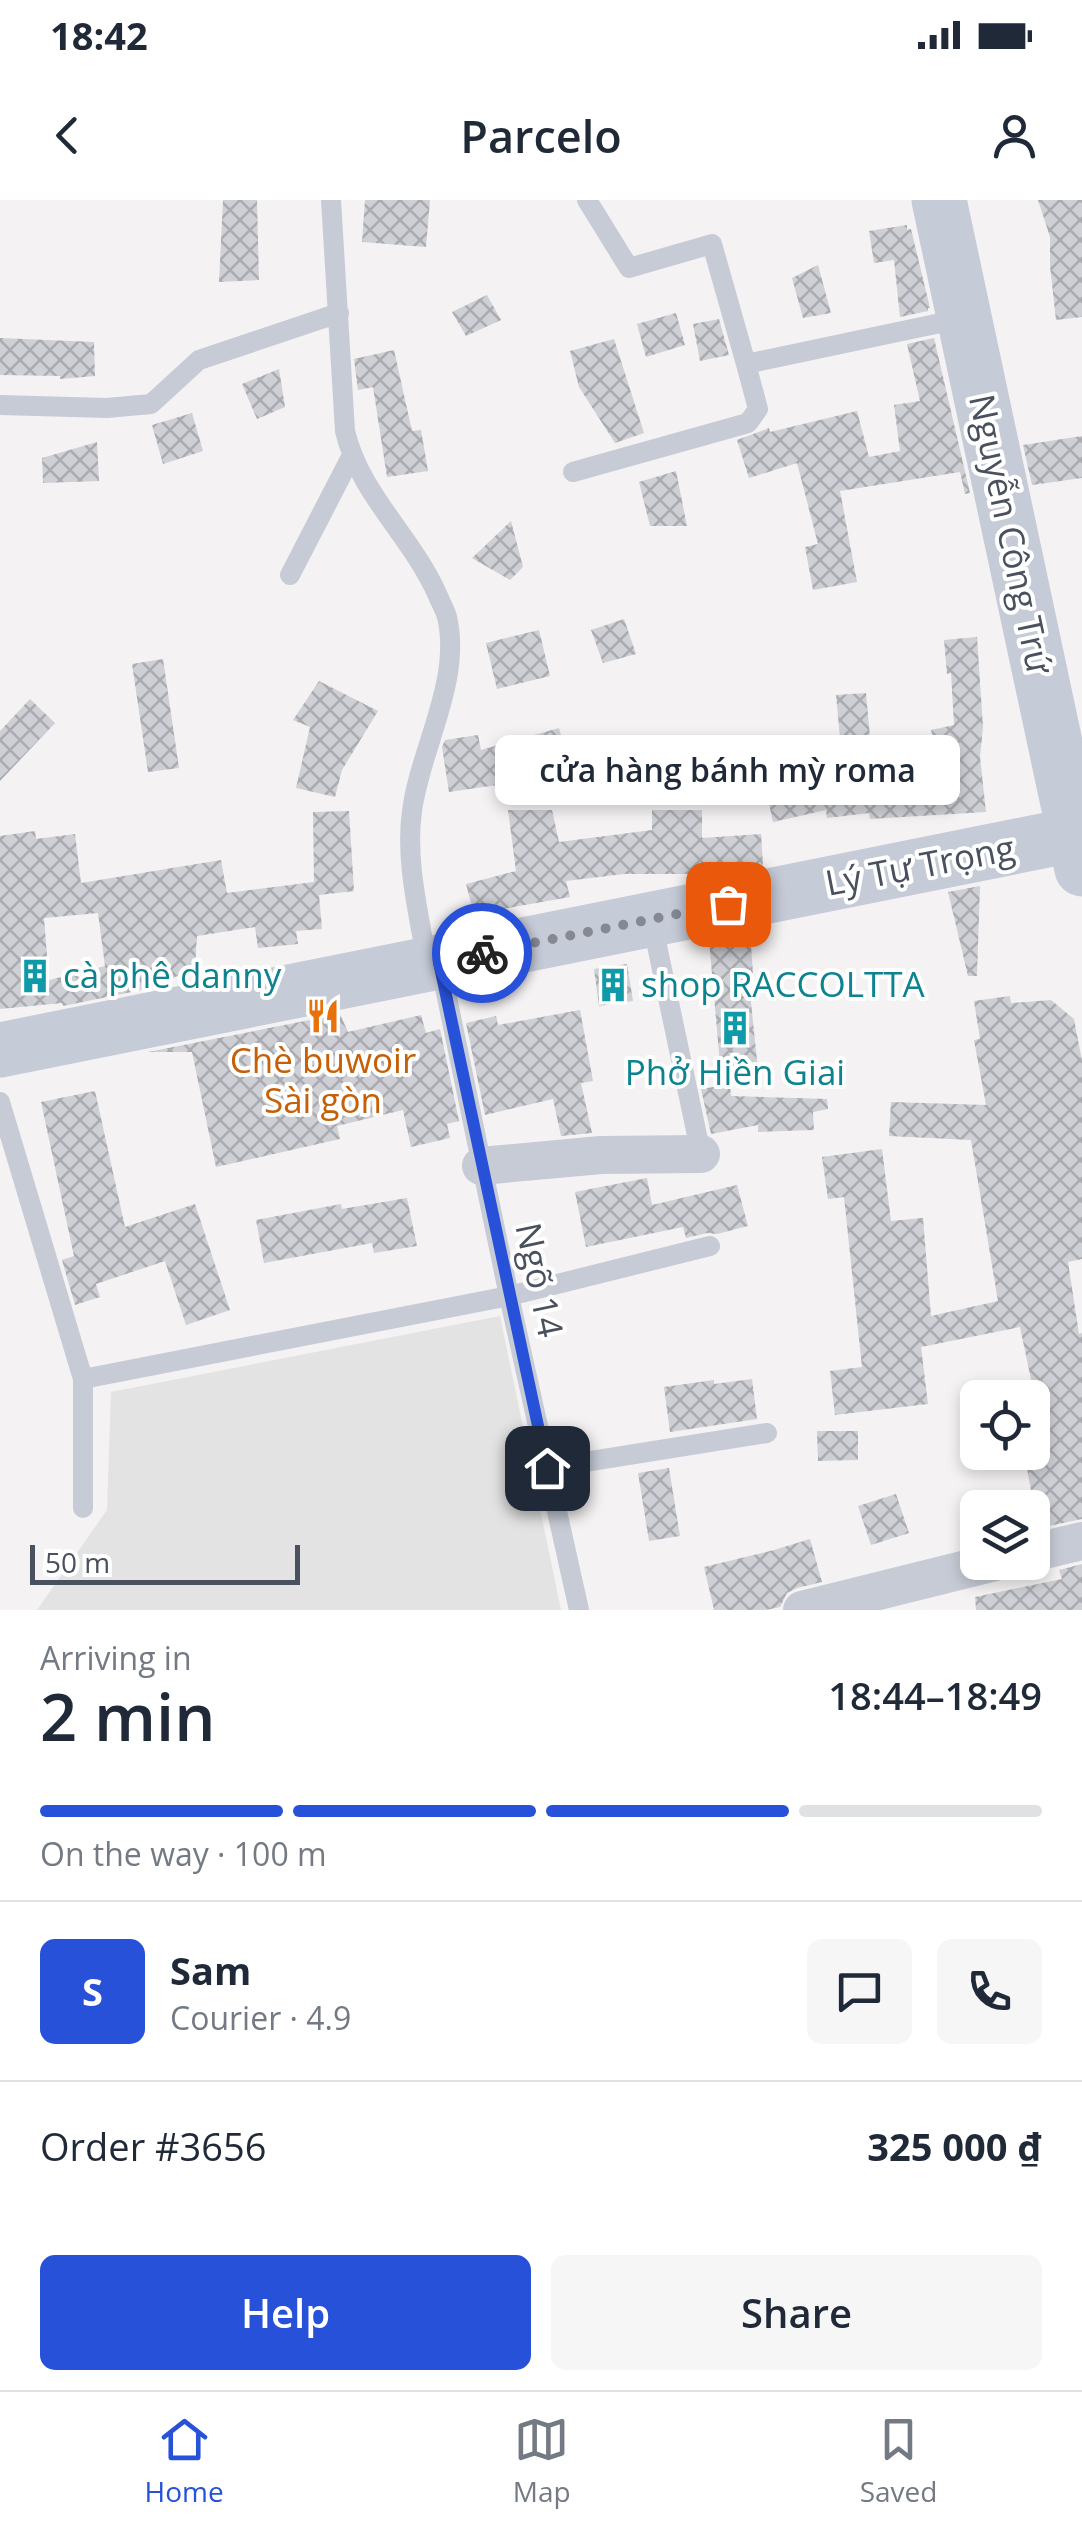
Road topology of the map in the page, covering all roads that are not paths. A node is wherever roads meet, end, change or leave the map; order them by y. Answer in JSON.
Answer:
{"nodes":[{"id":1,"x":332,"y":200,"type":"edge"},
{"id":2,"x":587,"y":200,"type":"edge"},
{"id":3,"x":938,"y":200,"type":"edge"},
{"id":4,"x":339,"y":312,"type":"junction"},
{"id":5,"x":964,"y":318,"type":"junction"},
{"id":6,"x":746,"y":364,"type":"junction"},
{"id":7,"x":0,"y":404,"type":"edge"},
{"id":8,"x":351,"y":457,"type":"junction"},
{"id":9,"x":573,"y":472,"type":"dead end"},
{"id":10,"x":290,"y":575,"type":"dead end"},
{"id":11,"x":1080,"y":845,"type":"edge"},
{"id":12,"x":651,"y":920,"type":"junction"},
{"id":13,"x":433,"y":963,"type":"junction"},
{"id":14,"x":0,"y":1050,"type":"edge"},
{"id":15,"x":0,"y":1102,"type":"edge"},
{"id":16,"x":701,"y":1154,"type":"joint"},
{"id":17,"x":481,"y":1166,"type":"junction"},
{"id":18,"x":710,"y":1246,"type":"dead end"},
{"id":19,"x":509,"y":1296,"type":"junction"},
{"id":20,"x":83,"y":1379,"type":"junction"},
{"id":21,"x":768,"y":1433,"type":"dead end"},
{"id":22,"x":547,"y":1468,"type":"junction"},
{"id":23,"x":83,"y":1508,"type":"dead end"},
{"id":24,"x":1082,"y":1541,"type":"edge"},
{"id":25,"x":1050,"y":1549,"type":"edge"},
{"id":26,"x":960,"y":1571,"type":"edge"},
{"id":27,"x":579,"y":1610,"type":"edge"},
{"id":28,"x":802,"y":1610,"type":"edge"}],
"edges":[{"from":1,"to":4,"type":"lane"},
{"from":2,"to":6,"type":"lane"},
{"from":3,"to":5,"type":"street","name":"Nguyễn Công Trứ"},
{"from":4,"to":7,"type":"lane"},
{"from":4,"to":8,"type":"lane"},
{"from":5,"to":6,"type":"lane"},
{"from":5,"to":11,"type":"street","name":"Nguyễn Công Trứ"},
{"from":6,"to":9,"type":"lane"},
{"from":8,"to":10,"type":"lane"},
{"from":8,"to":13,"type":"lane","name":"Ngõ 14"},
{"from":11,"to":12,"type":"street","name":"Lý Tự Trọng"},
{"from":12,"to":13,"type":"street","name":"Lý Tự Trọng"},
{"from":12,"to":16,"type":"lane"},
{"from":13,"to":14,"type":"street","name":"Lý Tự Trọng"},
{"from":13,"to":17,"type":"lane","name":"Ngõ 14"},
{"from":15,"to":20,"type":"lane"},
{"from":16,"to":17,"type":"street"},
{"from":17,"to":19,"type":"lane","name":"Ngõ 14"},
{"from":18,"to":19,"type":"lane"},
{"from":19,"to":20,"type":"lane"},
{"from":19,"to":22,"type":"lane","name":"Ngõ 14"},
{"from":20,"to":23,"type":"lane"},
{"from":21,"to":22,"type":"lane"},
{"from":22,"to":27,"type":"lane","name":"Ngõ 14"},
{"from":24,"to":25,"type":"street"},
{"from":26,"to":28,"type":"street"}]}
